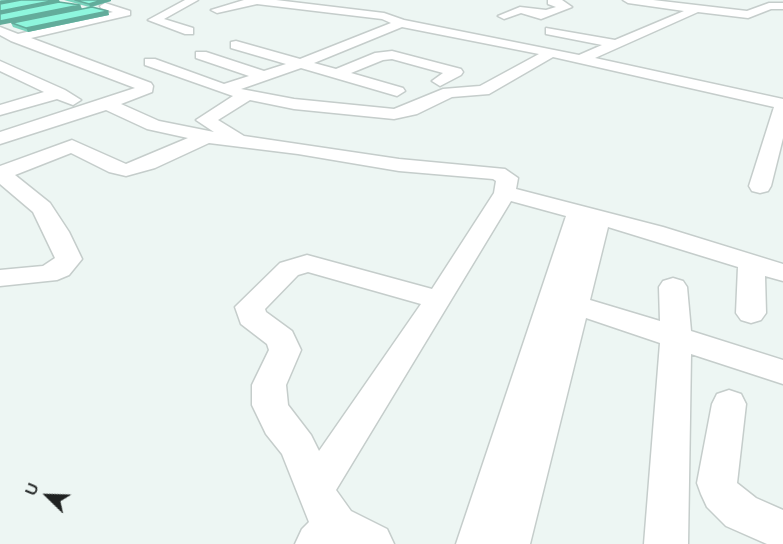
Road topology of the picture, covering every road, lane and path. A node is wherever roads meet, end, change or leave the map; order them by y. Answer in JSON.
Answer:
{"nodes":[{"id":1,"x":119,"y":0,"type":"edge"},
{"id":2,"x":255,"y":0,"type":"edge"},
{"id":3,"x":556,"y":0,"type":"edge"},
{"id":4,"x":628,"y":0,"type":"edge"},
{"id":5,"x":749,"y":0,"type":"edge"},
{"id":6,"x":187,"y":1,"type":"edge"},
{"id":7,"x":385,"y":3,"type":"dead end"},
{"id":8,"x":700,"y":5,"type":"edge"},
{"id":9,"x":105,"y":6,"type":"junction"},
{"id":10,"x":781,"y":6,"type":"edge"},
{"id":11,"x":217,"y":10,"type":"dead end"},
{"id":12,"x":364,"y":14,"type":"junction"},
{"id":13,"x":504,"y":16,"type":"dead end"},
{"id":14,"x":401,"y":23,"type":"junction"},
{"id":15,"x":0,"y":29,"type":"edge"},
{"id":16,"x":189,"y":31,"type":"dead end"},
{"id":17,"x":550,"y":31,"type":"dead end"},
{"id":18,"x":16,"y":38,"type":"junction"},
{"id":19,"x":618,"y":44,"type":"junction"},
{"id":20,"x":236,"y":45,"type":"dead end"},
{"id":21,"x":551,"y":52,"type":"junction"},
{"id":22,"x":61,"y":55,"type":"junction"},
{"id":23,"x":201,"y":55,"type":"dead end"},
{"id":24,"x":581,"y":59,"type":"junction"},
{"id":25,"x":150,"y":62,"type":"dead end"},
{"id":26,"x":421,"y":63,"type":"junction"},
{"id":27,"x":299,"y":64,"type":"junction"},
{"id":28,"x":3,"y":68,"type":"edge"},
{"id":29,"x":336,"y":74,"type":"junction"},
{"id":30,"x":264,"y":76,"type":"junction"},
{"id":31,"x":32,"y":80,"type":"junction"},
{"id":32,"x":440,"y":81,"type":"dead end"},
{"id":33,"x":11,"y":86,"type":"dead end"},
{"id":34,"x":223,"y":89,"type":"junction"},
{"id":35,"x":247,"y":96,"type":"junction"},
{"id":36,"x":107,"y":104,"type":"junction"},
{"id":37,"x":783,"y":104,"type":"edge"},
{"id":38,"x":0,"y":110,"type":"edge"},
{"id":39,"x":207,"y":137,"type":"junction"},
{"id":40,"x":0,"y":138,"type":"edge"},
{"id":41,"x":251,"y":143,"type":"junction"},
{"id":42,"x":0,"y":173,"type":"edge"},
{"id":43,"x":507,"y":186,"type":"junction"},
{"id":44,"x":760,"y":186,"type":"dead end"},
{"id":45,"x":589,"y":214,"type":"junction"},
{"id":46,"x":751,"y":264,"type":"junction"},
{"id":47,"x":783,"y":273,"type":"edge"},
{"id":48,"x":0,"y":278,"type":"edge"},
{"id":49,"x":673,"y":287,"type":"dead end"},
{"id":50,"x":439,"y":300,"type":"junction"},
{"id":51,"x":576,"y":304,"type":"junction"},
{"id":52,"x":751,"y":313,"type":"dead end"},
{"id":53,"x":676,"y":336,"type":"junction"},
{"id":54,"x":783,"y":372,"type":"edge"},
{"id":55,"x":729,"y":404,"type":"dead end"},
{"id":56,"x":315,"y":489,"type":"junction"},
{"id":57,"x":783,"y":530,"type":"edge"},
{"id":58,"x":326,"y":535,"type":"edge"},
{"id":59,"x":372,"y":544,"type":"edge"},
{"id":60,"x":478,"y":544,"type":"edge"},
{"id":61,"x":508,"y":544,"type":"edge"},
{"id":62,"x":666,"y":544,"type":"edge"}],
"edges":[{"from":1,"to":9,"type":"street"},
{"from":2,"to":11,"type":"street"},
{"from":2,"to":12,"type":"street"},
{"from":3,"to":13,"type":"street"},
{"from":4,"to":8,"type":"street"},
{"from":5,"to":10,"type":"street"},
{"from":6,"to":16,"type":"street"},
{"from":7,"to":12,"type":"street"},
{"from":8,"to":10,"type":"street"},
{"from":8,"to":19,"type":"street"},
{"from":9,"to":15,"type":"street"},
{"from":9,"to":18,"type":"street"},
{"from":12,"to":14,"type":"street"},
{"from":14,"to":21,"type":"street"},
{"from":14,"to":27,"type":"street"},
{"from":15,"to":18,"type":"street"},
{"from":17,"to":19,"type":"street"},
{"from":18,"to":22,"type":"street"},
{"from":19,"to":24,"type":"street"},
{"from":20,"to":27,"type":"street"},
{"from":21,"to":24,"type":"street"},
{"from":21,"to":35,"type":"street"},
{"from":22,"to":28,"type":"street"},
{"from":22,"to":36,"type":"street"},
{"from":23,"to":30,"type":"street"},
{"from":24,"to":37,"type":"street"},
{"from":25,"to":34,"type":"street"},
{"from":26,"to":29,"type":"street"},
{"from":26,"to":29,"type":"street"},
{"from":26,"to":32,"type":"street"},
{"from":27,"to":29,"type":"street"},
{"from":27,"to":30,"type":"street"},
{"from":28,"to":31,"type":"street"},
{"from":30,"to":34,"type":"street"},
{"from":31,"to":33,"type":"street"},
{"from":31,"to":38,"type":"street"},
{"from":34,"to":35,"type":"street"},
{"from":35,"to":41,"type":"street"},
{"from":36,"to":39,"type":"street"},
{"from":36,"to":40,"type":"street"},
{"from":37,"to":44,"type":"street"},
{"from":39,"to":41,"type":"street"},
{"from":39,"to":42,"type":"street"},
{"from":41,"to":43,"type":"street"},
{"from":42,"to":48,"type":"street"},
{"from":43,"to":45,"type":"street"},
{"from":43,"to":50,"type":"street"},
{"from":45,"to":46,"type":"street"},
{"from":45,"to":51,"type":"street"},
{"from":45,"to":60,"type":"street"},
{"from":46,"to":47,"type":"street"},
{"from":46,"to":52,"type":"street"},
{"from":49,"to":53,"type":"street"},
{"from":50,"to":56,"type":"street"},
{"from":50,"to":56,"type":"street"},
{"from":51,"to":53,"type":"street"},
{"from":51,"to":61,"type":"street"},
{"from":53,"to":54,"type":"street"},
{"from":53,"to":62,"type":"street"},
{"from":55,"to":57,"type":"street"},
{"from":56,"to":58,"type":"street"},
{"from":58,"to":59,"type":"street"}]}
